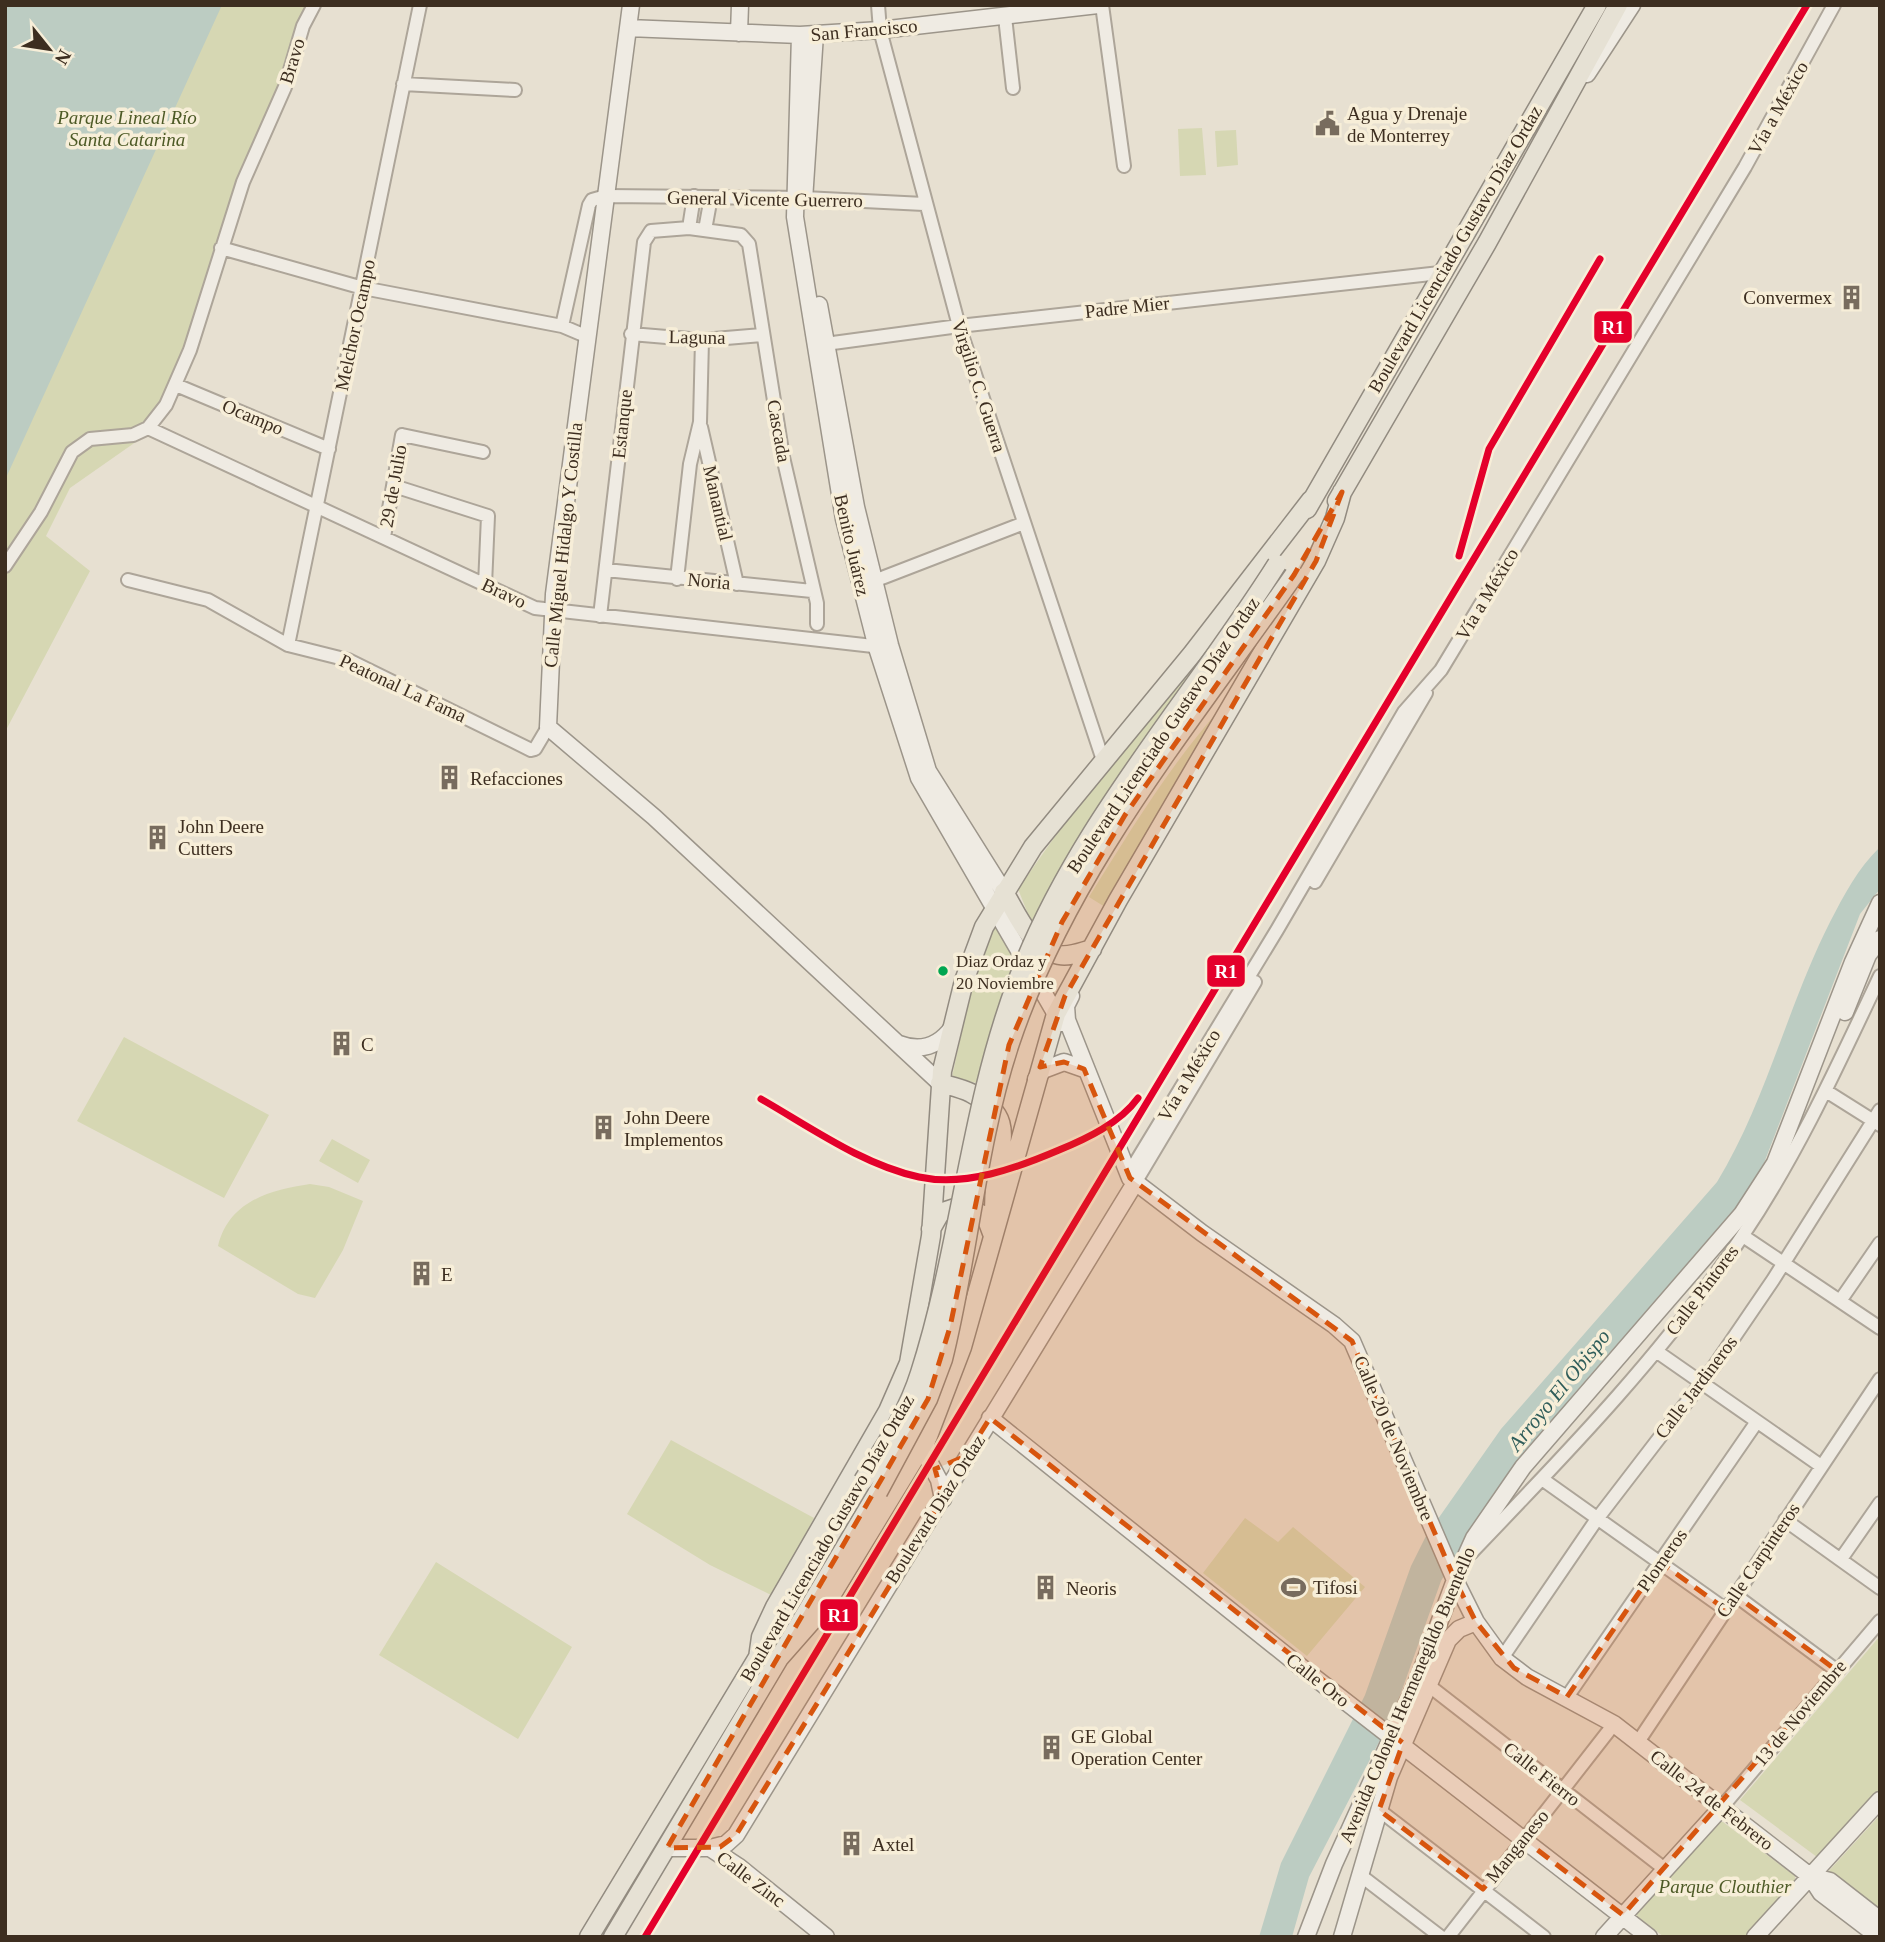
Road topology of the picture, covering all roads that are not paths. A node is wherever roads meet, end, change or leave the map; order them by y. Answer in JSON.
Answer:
{"nodes":[{"id":1,"x":314,"y":5,"type":"edge"},
{"id":2,"x":420,"y":5,"type":"edge"},
{"id":3,"x":631,"y":5,"type":"edge"},
{"id":4,"x":740,"y":5,"type":"edge"},
{"id":5,"x":878,"y":5,"type":"edge"},
{"id":6,"x":1100,"y":5,"type":"edge"},
{"id":7,"x":1618,"y":5,"type":"edge"},
{"id":8,"x":1632,"y":5,"type":"edge"},
{"id":9,"x":1834,"y":5,"type":"edge"},
{"id":10,"x":1595,"y":7,"type":"edge"},
{"id":11,"x":1005,"y":17,"type":"junction"},
{"id":12,"x":628,"y":28,"type":"junction"},
{"id":13,"x":880,"y":30,"type":"junction"},
{"id":14,"x":739,"y":33,"type":"junction"},
{"id":15,"x":808,"y":35,"type":"junction"},
{"id":16,"x":403,"y":84,"type":"junction"},
{"id":17,"x":1013,"y":89,"type":"dead end"},
{"id":18,"x":515,"y":90,"type":"dead end"},
{"id":19,"x":1569,"y":94,"type":"junction"},
{"id":20,"x":1124,"y":166,"type":"dead end"},
{"id":21,"x":606,"y":196,"type":"junction"},
{"id":22,"x":694,"y":196,"type":"junction"},
{"id":23,"x":711,"y":197,"type":"junction"},
{"id":24,"x":799,"y":198,"type":"junction"},
{"id":25,"x":924,"y":204,"type":"junction"},
{"id":26,"x":689,"y":229,"type":"junction"},
{"id":27,"x":705,"y":230,"type":"junction"},
{"id":28,"x":221,"y":248,"type":"junction"},
{"id":29,"x":1440,"y":273,"type":"junction"},
{"id":30,"x":363,"y":288,"type":"junction"},
{"id":31,"x":562,"y":326,"type":"junction"},
{"id":32,"x":959,"y":326,"type":"junction"},
{"id":33,"x":632,"y":334,"type":"junction"},
{"id":34,"x":762,"y":335,"type":"junction"},
{"id":35,"x":588,"y":337,"type":"junction"},
{"id":36,"x":702,"y":340,"type":"junction"},
{"id":37,"x":821,"y":344,"type":"junction"},
{"id":38,"x":176,"y":385,"type":"junction"},
{"id":39,"x":700,"y":422,"type":"junction"},
{"id":40,"x":148,"y":428,"type":"junction"},
{"id":41,"x":329,"y":449,"type":"junction"},
{"id":42,"x":483,"y":452,"type":"dead end"},
{"id":43,"x":394,"y":486,"type":"junction"},
{"id":44,"x":1342,"y":492,"type":"junction"},
{"id":45,"x":1311,"y":500,"type":"junction"},
{"id":46,"x":318,"y":507,"type":"junction"},
{"id":47,"x":1024,"y":523,"type":"junction"},
{"id":48,"x":384,"y":537,"type":"junction"},
{"id":49,"x":5,"y":566,"type":"edge"},
{"id":50,"x":606,"y":570,"type":"junction"},
{"id":51,"x":677,"y":579,"type":"junction"},
{"id":52,"x":128,"y":580,"type":"dead end"},
{"id":53,"x":874,"y":580,"type":"junction"},
{"id":54,"x":737,"y":584,"type":"junction"},
{"id":55,"x":485,"y":585,"type":"junction"},
{"id":56,"x":812,"y":591,"type":"junction"},
{"id":57,"x":552,"y":612,"type":"junction"},
{"id":58,"x":600,"y":616,"type":"junction"},
{"id":59,"x":817,"y":624,"type":"dead end"},
{"id":60,"x":288,"y":645,"type":"junction"},
{"id":61,"x":883,"y":647,"type":"junction"},
{"id":62,"x":548,"y":727,"type":"junction"},
{"id":63,"x":1103,"y":760,"type":"junction"},
{"id":64,"x":1122,"y":893,"type":"junction"},
{"id":65,"x":1000,"y":900,"type":"junction"},
{"id":66,"x":1880,"y":903,"type":"edge"},
{"id":67,"x":1880,"y":939,"type":"edge"},
{"id":68,"x":1092,"y":949,"type":"junction"},
{"id":69,"x":1880,"y":976,"type":"edge"},
{"id":70,"x":1056,"y":1014,"type":"junction"},
{"id":71,"x":952,"y":1028,"type":"junction"},
{"id":72,"x":1828,"y":1029,"type":"junction"},
{"id":73,"x":890,"y":1039,"type":"junction"},
{"id":74,"x":1084,"y":1068,"type":"junction"},
{"id":75,"x":1037,"y":1079,"type":"junction"},
{"id":76,"x":940,"y":1083,"type":"junction"},
{"id":77,"x":1826,"y":1091,"type":"junction"},
{"id":78,"x":1877,"y":1118,"type":"edge"},
{"id":79,"x":1131,"y":1179,"type":"junction"},
{"id":80,"x":994,"y":1234,"type":"junction"},
{"id":81,"x":930,"y":1236,"type":"junction"},
{"id":82,"x":1743,"y":1236,"type":"junction"},
{"id":83,"x":1880,"y":1243,"type":"edge"},
{"id":84,"x":1783,"y":1262,"type":"junction"},
{"id":85,"x":1840,"y":1301,"type":"junction"},
{"id":86,"x":1880,"y":1328,"type":"edge"},
{"id":87,"x":1656,"y":1351,"type":"junction"},
{"id":88,"x":1880,"y":1379,"type":"edge"},
{"id":89,"x":1699,"y":1383,"type":"junction"},
{"id":90,"x":990,"y":1418,"type":"junction"},
{"id":91,"x":1756,"y":1423,"type":"junction"},
{"id":92,"x":928,"y":1436,"type":"junction"},
{"id":93,"x":973,"y":1449,"type":"junction"},
{"id":94,"x":933,"y":1466,"type":"junction"},
{"id":95,"x":1821,"y":1466,"type":"junction"},
{"id":96,"x":1542,"y":1479,"type":"junction"},
{"id":97,"x":943,"y":1499,"type":"junction"},
{"id":98,"x":1880,"y":1503,"type":"edge"},
{"id":99,"x":1597,"y":1519,"type":"junction"},
{"id":100,"x":1785,"y":1520,"type":"junction"},
{"id":101,"x":1841,"y":1559,"type":"junction"},
{"id":102,"x":1454,"y":1562,"type":"junction"},
{"id":103,"x":1660,"y":1562,"type":"junction"},
{"id":104,"x":1455,"y":1580,"type":"junction"},
{"id":105,"x":1880,"y":1588,"type":"edge"},
{"id":106,"x":1735,"y":1595,"type":"junction"},
{"id":107,"x":1725,"y":1609,"type":"junction"},
{"id":108,"x":1880,"y":1621,"type":"edge"},
{"id":109,"x":1476,"y":1622,"type":"junction"},
{"id":110,"x":780,"y":1657,"type":"junction"},
{"id":111,"x":758,"y":1658,"type":"junction"},
{"id":112,"x":1502,"y":1658,"type":"junction"},
{"id":113,"x":1836,"y":1670,"type":"junction"},
{"id":114,"x":1424,"y":1682,"type":"junction"},
{"id":115,"x":1567,"y":1697,"type":"junction"},
{"id":116,"x":1614,"y":1724,"type":"junction"},
{"id":117,"x":1395,"y":1737,"type":"junction"},
{"id":118,"x":1638,"y":1742,"type":"junction"},
{"id":119,"x":1382,"y":1775,"type":"junction"},
{"id":120,"x":1563,"y":1790,"type":"junction"},
{"id":121,"x":1880,"y":1800,"type":"edge"},
{"id":122,"x":1722,"y":1807,"type":"junction"},
{"id":123,"x":1379,"y":1810,"type":"junction"},
{"id":124,"x":736,"y":1835,"type":"junction"},
{"id":125,"x":1523,"y":1839,"type":"junction"},
{"id":126,"x":667,"y":1848,"type":"junction"},
{"id":127,"x":710,"y":1848,"type":"junction"},
{"id":128,"x":739,"y":1867,"type":"junction"},
{"id":129,"x":1666,"y":1870,"type":"junction"},
{"id":130,"x":1360,"y":1875,"type":"junction"},
{"id":131,"x":1810,"y":1876,"type":"junction"},
{"id":132,"x":1483,"y":1889,"type":"junction"},
{"id":133,"x":1623,"y":1916,"type":"junction"},
{"id":134,"x":1880,"y":1920,"type":"edge"},
{"id":135,"x":1763,"y":1934,"type":"edge"},
{"id":136,"x":589,"y":1937,"type":"edge"},
{"id":137,"x":613,"y":1937,"type":"edge"},
{"id":138,"x":826,"y":1937,"type":"edge"},
{"id":139,"x":1306,"y":1937,"type":"edge"},
{"id":140,"x":1342,"y":1937,"type":"edge"},
{"id":141,"x":1441,"y":1937,"type":"edge"},
{"id":142,"x":1448,"y":1937,"type":"edge"},
{"id":143,"x":1544,"y":1937,"type":"edge"},
{"id":144,"x":1604,"y":1937,"type":"edge"},
{"id":145,"x":1649,"y":1937,"type":"edge"},
{"id":146,"x":1879,"y":1937,"type":"edge"}],
"edges":[{"from":1,"to":28,"type":"street","name":"Bravo"},
{"from":2,"to":16,"type":"street","name":"Melchor Ocampo"},
{"from":3,"to":12,"type":"street","name":"Calle Miguel Hidalgo Y Costilla"},
{"from":4,"to":14,"type":"street"},
{"from":5,"to":13,"type":"street","name":"Virgilio C. Guerra"},
{"from":6,"to":11,"type":"street","name":"San Francisco"},
{"from":6,"to":20,"type":"street"},
{"from":7,"to":19,"type":"main road","name":"Boulevard Licenciado Gustavo Díaz Ordaz"},
{"from":8,"to":19,"type":"street","name":"Boulevard Licenciado Gustavo Díaz Ordaz"},
{"from":9,"to":79,"type":"street","name":"Vía a México"},
{"from":10,"to":29,"type":"main road","name":"Boulevard Licenciado Gustavo Díaz Ordaz"},
{"from":11,"to":13,"type":"street","name":"San Francisco"},
{"from":11,"to":17,"type":"street"},
{"from":12,"to":14,"type":"street","name":"San Francisco"},
{"from":12,"to":21,"type":"street","name":"Calle Miguel Hidalgo Y Costilla"},
{"from":13,"to":15,"type":"street","name":"San Francisco"},
{"from":13,"to":25,"type":"street","name":"Virgilio C. Guerra"},
{"from":14,"to":15,"type":"street","name":"San Francisco"},
{"from":15,"to":24,"type":"street","name":"Benito Juárez"},
{"from":16,"to":18,"type":"street"},
{"from":16,"to":30,"type":"street","name":"Melchor Ocampo"},
{"from":19,"to":44,"type":"main road","name":"Boulevard Licenciado Gustavo Díaz Ordaz"},
{"from":21,"to":22,"type":"street","name":"General Vicente Guerrero"},
{"from":21,"to":31,"type":"street"},
{"from":21,"to":35,"type":"street","name":"Calle Miguel Hidalgo Y Costilla"},
{"from":22,"to":23,"type":"street","name":"General Vicente Guerrero"},
{"from":22,"to":26,"type":"street"},
{"from":23,"to":24,"type":"street","name":"General Vicente Guerrero"},
{"from":23,"to":27,"type":"street"},
{"from":24,"to":25,"type":"street","name":"General Vicente Guerrero"},
{"from":24,"to":37,"type":"street","name":"Benito Juárez"},
{"from":25,"to":32,"type":"street","name":"Virgilio C. Guerra"},
{"from":26,"to":27,"type":"street"},
{"from":26,"to":33,"type":"street","name":"Estanque"},
{"from":27,"to":34,"type":"street","name":"Cascada"},
{"from":28,"to":30,"type":"street"},
{"from":28,"to":38,"type":"street","name":"Bravo"},
{"from":29,"to":32,"type":"street","name":"Padre Mier"},
{"from":29,"to":45,"type":"main road","name":"Boulevard Licenciado Gustavo Díaz Ordaz"},
{"from":30,"to":31,"type":"street"},
{"from":30,"to":41,"type":"street","name":"Melchor Ocampo"},
{"from":31,"to":35,"type":"street"},
{"from":32,"to":37,"type":"street","name":"Padre Mier"},
{"from":32,"to":47,"type":"street","name":"Virgilio C. Guerra"},
{"from":33,"to":36,"type":"street","name":"Laguna"},
{"from":33,"to":50,"type":"street","name":"Estanque"},
{"from":34,"to":36,"type":"street","name":"Laguna"},
{"from":34,"to":56,"type":"street","name":"Cascada"},
{"from":35,"to":57,"type":"street","name":"Calle Miguel Hidalgo Y Costilla"},
{"from":36,"to":39,"type":"street","name":"Manantial"},
{"from":37,"to":53,"type":"street","name":"Benito Juárez"},
{"from":37,"to":61,"type":"street","name":"Benito Juárez"},
{"from":38,"to":40,"type":"street","name":"Bravo"},
{"from":38,"to":41,"type":"street","name":"Ocampo"},
{"from":39,"to":51,"type":"street","name":"Manantial"},
{"from":39,"to":54,"type":"street","name":"Manantial"},
{"from":40,"to":46,"type":"street","name":"Bravo"},
{"from":40,"to":49,"type":"street"},
{"from":41,"to":46,"type":"street","name":"Melchor Ocampo"},
{"from":42,"to":43,"type":"street","name":"29 de Julio"},
{"from":43,"to":48,"type":"street","name":"29 de Julio"},
{"from":43,"to":55,"type":"street"},
{"from":44,"to":64,"type":"main road"},
{"from":44,"to":110,"type":"main road","name":"Boulevard Licenciado Gustavo Díaz Ordaz","bridge":true},
{"from":45,"to":63,"type":"main road"},
{"from":45,"to":111,"type":"main road","name":"Boulevard Licenciado Gustavo Díaz Ordaz","bridge":true},
{"from":46,"to":48,"type":"street","name":"Bravo"},
{"from":46,"to":60,"type":"street","name":"Melchor Ocampo"},
{"from":47,"to":53,"type":"street"},
{"from":47,"to":63,"type":"street","name":"Virgilio C. Guerra"},
{"from":48,"to":55,"type":"street","name":"Bravo"},
{"from":50,"to":51,"type":"street","name":"Noria"},
{"from":50,"to":58,"type":"street","name":"Estanque"},
{"from":51,"to":54,"type":"street","name":"Noria"},
{"from":52,"to":60,"type":"street","name":"Peatonal La Fama"},
{"from":53,"to":61,"type":"street","name":"Benito Juárez"},
{"from":54,"to":56,"type":"street","name":"Noria"},
{"from":55,"to":57,"type":"street","name":"Bravo"},
{"from":56,"to":59,"type":"street","name":"Cascada"},
{"from":57,"to":58,"type":"street","name":"Bravo"},
{"from":57,"to":62,"type":"street","name":"Calle Miguel Hidalgo Y Costilla"},
{"from":58,"to":61,"type":"street","name":"Bravo"},
{"from":60,"to":62,"type":"street","name":"Peatonal La Fama"},
{"from":61,"to":65,"type":"street","name":"Benito Juárez"},
{"from":62,"to":73,"type":"street"},
{"from":63,"to":65,"type":"main road"},
{"from":64,"to":68,"type":"main road"},
{"from":64,"to":74,"type":"street"},
{"from":65,"to":68,"type":"main road"},
{"from":65,"to":70,"type":"street","name":"Benito Juárez"},
{"from":65,"to":71,"type":"main road"},
{"from":66,"to":72,"type":"street","name":"Avenida Colonel Hermenegildo Buentello"},
{"from":67,"to":72,"type":"street"},
{"from":68,"to":70,"type":"main road"},
{"from":69,"to":77,"type":"street","name":"Calle Pintores"},
{"from":70,"to":74,"type":"street"},
{"from":70,"to":75,"type":"main road"},
{"from":71,"to":73,"type":"street"},
{"from":71,"to":76,"type":"main road"},
{"from":72,"to":102,"type":"street","name":"Avenida Colonel Hermenegildo Buentello"},
{"from":73,"to":76,"type":"street"},
{"from":74,"to":75,"type":"street"},
{"from":74,"to":79,"type":"street"},
{"from":75,"to":80,"type":"main road"},
{"from":76,"to":80,"type":"main road"},
{"from":76,"to":81,"type":"main road"},
{"from":77,"to":78,"type":"street"},
{"from":77,"to":82,"type":"street","name":"Calle Pintores"},
{"from":78,"to":84,"type":"street","name":"Calle Jardineros"},
{"from":79,"to":90,"type":"street","name":"Boulevard Diaz Ordaz"},
{"from":79,"to":102,"type":"street","name":"Calle 20 de Noviembre"},
{"from":80,"to":81,"type":"main road"},
{"from":80,"to":92,"type":"main road"},
{"from":81,"to":111,"type":"main road"},
{"from":82,"to":84,"type":"street"},
{"from":82,"to":87,"type":"street","name":"Calle Pintores"},
{"from":83,"to":85,"type":"street"},
{"from":84,"to":85,"type":"street"},
{"from":84,"to":89,"type":"street","name":"Calle Jardineros"},
{"from":85,"to":86,"type":"street"},
{"from":87,"to":89,"type":"street"},
{"from":87,"to":96,"type":"street","name":"Calle Pintores"},
{"from":88,"to":95,"type":"street","name":"Calle Carpinteros"},
{"from":89,"to":91,"type":"street"},
{"from":89,"to":99,"type":"street","name":"Calle Jardineros"},
{"from":90,"to":93,"type":"street","name":"Boulevard Diaz Ordaz"},
{"from":90,"to":117,"type":"street","name":"Calle Oro"},
{"from":91,"to":95,"type":"street"},
{"from":91,"to":103,"type":"street","name":"Plomeros"},
{"from":92,"to":94,"type":"street"},
{"from":92,"to":110,"type":"main road"},
{"from":93,"to":94,"type":"street"},
{"from":93,"to":97,"type":"street","name":"Boulevard Diaz Ordaz"},
{"from":94,"to":97,"type":"street"},
{"from":95,"to":100,"type":"street","name":"Calle Carpinteros"},
{"from":96,"to":99,"type":"street"},
{"from":96,"to":102,"type":"street","name":"Calle Pintores"},
{"from":97,"to":124,"type":"street","name":"Boulevard Diaz Ordaz"},
{"from":98,"to":101,"type":"street"},
{"from":99,"to":103,"type":"street"},
{"from":99,"to":112,"type":"street","name":"Calle Jardineros"},
{"from":100,"to":101,"type":"street"},
{"from":100,"to":106,"type":"street","name":"Calle Carpinteros"},
{"from":101,"to":105,"type":"street"},
{"from":102,"to":104,"type":"street","name":"Avenida Colonel Hermenegildo Buentello"},
{"from":103,"to":107,"type":"street"},
{"from":103,"to":115,"type":"street","name":"Plomeros"},
{"from":104,"to":109,"type":"street"},
{"from":104,"to":114,"type":"street","name":"Avenida Colonel Hermenegildo Buentello"},
{"from":106,"to":107,"type":"street","name":"Calle Carpinteros"},
{"from":106,"to":113,"type":"street"},
{"from":107,"to":118,"type":"street","name":"Calle Carpinteros"},
{"from":108,"to":113,"type":"street","name":"13 de Noviembre"},
{"from":109,"to":112,"type":"street"},
{"from":109,"to":114,"type":"street"},
{"from":110,"to":126,"type":"main road","name":"Boulevard Licenciado Gustavo Díaz Ordaz"},
{"from":111,"to":136,"type":"main road","name":"Boulevard Licenciado Gustavo Díaz Ordaz"},
{"from":112,"to":115,"type":"street"},
{"from":113,"to":122,"type":"street","name":"13 de Noviembre"},
{"from":114,"to":117,"type":"street"},
{"from":114,"to":120,"type":"street","name":"Calle Fierro"},
{"from":115,"to":116,"type":"street"},
{"from":116,"to":118,"type":"street","name":"Calle 24 de Febrero"},
{"from":116,"to":120,"type":"street","name":"Manganeso"},
{"from":117,"to":119,"type":"street"},
{"from":117,"to":125,"type":"street","name":"Calle Oro"},
{"from":118,"to":122,"type":"street","name":"Calle 24 de Febrero"},
{"from":119,"to":123,"type":"street"},
{"from":119,"to":139,"type":"street","name":"Avenida Colonel Hermenegildo Buentello"},
{"from":120,"to":125,"type":"street","name":"Manganeso"},
{"from":120,"to":129,"type":"street","name":"Calle Fierro"},
{"from":121,"to":131,"type":"street"},
{"from":122,"to":129,"type":"street"},
{"from":122,"to":131,"type":"street","name":"Calle 24 de Febrero"},
{"from":123,"to":130,"type":"street"},
{"from":123,"to":132,"type":"street"},
{"from":124,"to":127,"type":"street"},
{"from":124,"to":128,"type":"street"},
{"from":125,"to":132,"type":"street","name":"Manganeso"},
{"from":125,"to":133,"type":"street","name":"Calle Oro"},
{"from":126,"to":127,"type":"street","name":"Calle Zinc"},
{"from":126,"to":137,"type":"main road","name":"Boulevard Licenciado Gustavo Díaz Ordaz"},
{"from":127,"to":128,"type":"street","name":"Calle Zinc"},
{"from":128,"to":138,"type":"street","name":"Calle Zinc"},
{"from":129,"to":133,"type":"street"},
{"from":130,"to":140,"type":"street"},
{"from":130,"to":141,"type":"street"},
{"from":131,"to":134,"type":"street"},
{"from":131,"to":135,"type":"street"},
{"from":131,"to":146,"type":"street"},
{"from":132,"to":142,"type":"street","name":"Manganeso"},
{"from":132,"to":143,"type":"street"},
{"from":133,"to":144,"type":"street"},
{"from":133,"to":145,"type":"street","name":"Calle Oro"}]}
